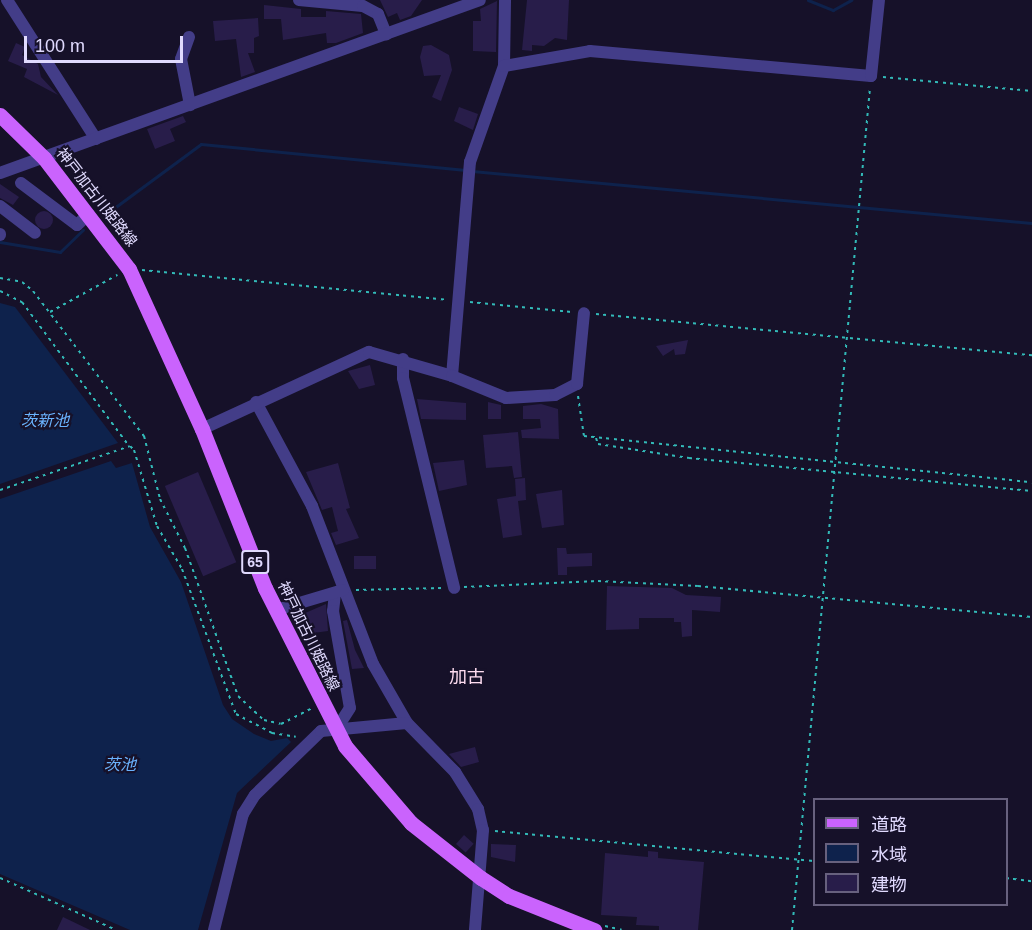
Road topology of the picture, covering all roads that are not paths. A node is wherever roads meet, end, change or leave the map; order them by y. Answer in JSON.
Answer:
{"nodes":[{"id":1,"x":7,"y":0,"type":"edge"},
{"id":2,"x":298,"y":0,"type":"edge"},
{"id":3,"x":480,"y":0,"type":"edge"},
{"id":4,"x":505,"y":0,"type":"edge"},
{"id":5,"x":879,"y":0,"type":"edge"},
{"id":6,"x":386,"y":34,"type":"junction"},
{"id":7,"x":189,"y":37,"type":"dead end"},
{"id":8,"x":504,"y":66,"type":"junction"},
{"id":9,"x":190,"y":105,"type":"junction"},
{"id":10,"x":0,"y":115,"type":"edge"},
{"id":11,"x":96,"y":139,"type":"junction"},
{"id":12,"x":44,"y":158,"type":"junction"},
{"id":13,"x":0,"y":173,"type":"edge"},
{"id":14,"x":21,"y":183,"type":"dead end"},
{"id":15,"x":0,"y":206,"type":"edge"},
{"id":16,"x":90,"y":214,"type":"junction"},
{"id":17,"x":35,"y":233,"type":"dead end"},
{"id":18,"x":584,"y":313,"type":"road end"},
{"id":19,"x":403,"y":359,"type":"junction"},
{"id":20,"x":452,"y":376,"type":"junction"},
{"id":21,"x":256,"y":402,"type":"junction"},
{"id":22,"x":202,"y":429,"type":"junction"},
{"id":23,"x":454,"y":588,"type":"road end"},
{"id":24,"x":340,"y":591,"type":"junction"},
{"id":25,"x":276,"y":610,"type":"junction"},
{"id":26,"x":407,"y":723,"type":"junction"},
{"id":27,"x":335,"y":727,"type":"junction"},
{"id":28,"x":481,"y":878,"type":"junction"},
{"id":29,"x":214,"y":930,"type":"edge"},
{"id":30,"x":475,"y":930,"type":"edge"},
{"id":31,"x":594,"y":930,"type":"edge"}],
"edges":[{"from":1,"to":11,"type":"street"},
{"from":2,"to":6,"type":"street"},
{"from":3,"to":6,"type":"street"},
{"from":4,"to":8,"type":"street"},
{"from":5,"to":8,"type":"street"},
{"from":6,"to":9,"type":"street"},
{"from":7,"to":9,"type":"street"},
{"from":8,"to":20,"type":"street"},
{"from":9,"to":11,"type":"street"},
{"from":10,"to":12,"type":"main road","name":"神戸加古川姫路線","number":"65"},
{"from":11,"to":12,"type":"street"},
{"from":12,"to":13,"type":"street"},
{"from":12,"to":16,"type":"main road","name":"神戸加古川姫路線","number":"65"},
{"from":14,"to":16,"type":"street"},
{"from":15,"to":17,"type":"street"},
{"from":16,"to":22,"type":"main road","name":"神戸加古川姫路線","number":"65"},
{"from":18,"to":20,"type":"street"},
{"from":19,"to":20,"type":"street"},
{"from":19,"to":21,"type":"street"},
{"from":19,"to":23,"type":"street"},
{"from":21,"to":22,"type":"street"},
{"from":21,"to":24,"type":"street"},
{"from":22,"to":25,"type":"main road","name":"神戸加古川姫路線","number":"65"},
{"from":24,"to":25,"type":"street"},
{"from":24,"to":26,"type":"street"},
{"from":24,"to":27,"type":"street"},
{"from":25,"to":27,"type":"main road","name":"神戸加古川姫路線","number":"65"},
{"from":26,"to":27,"type":"street"},
{"from":26,"to":28,"type":"street"},
{"from":27,"to":28,"type":"main road","name":"神戸加古川姫路線","number":"65"},
{"from":27,"to":29,"type":"street"},
{"from":28,"to":30,"type":"street"},
{"from":28,"to":31,"type":"main road","name":"神戸加古川姫路線","number":"65"}]}
